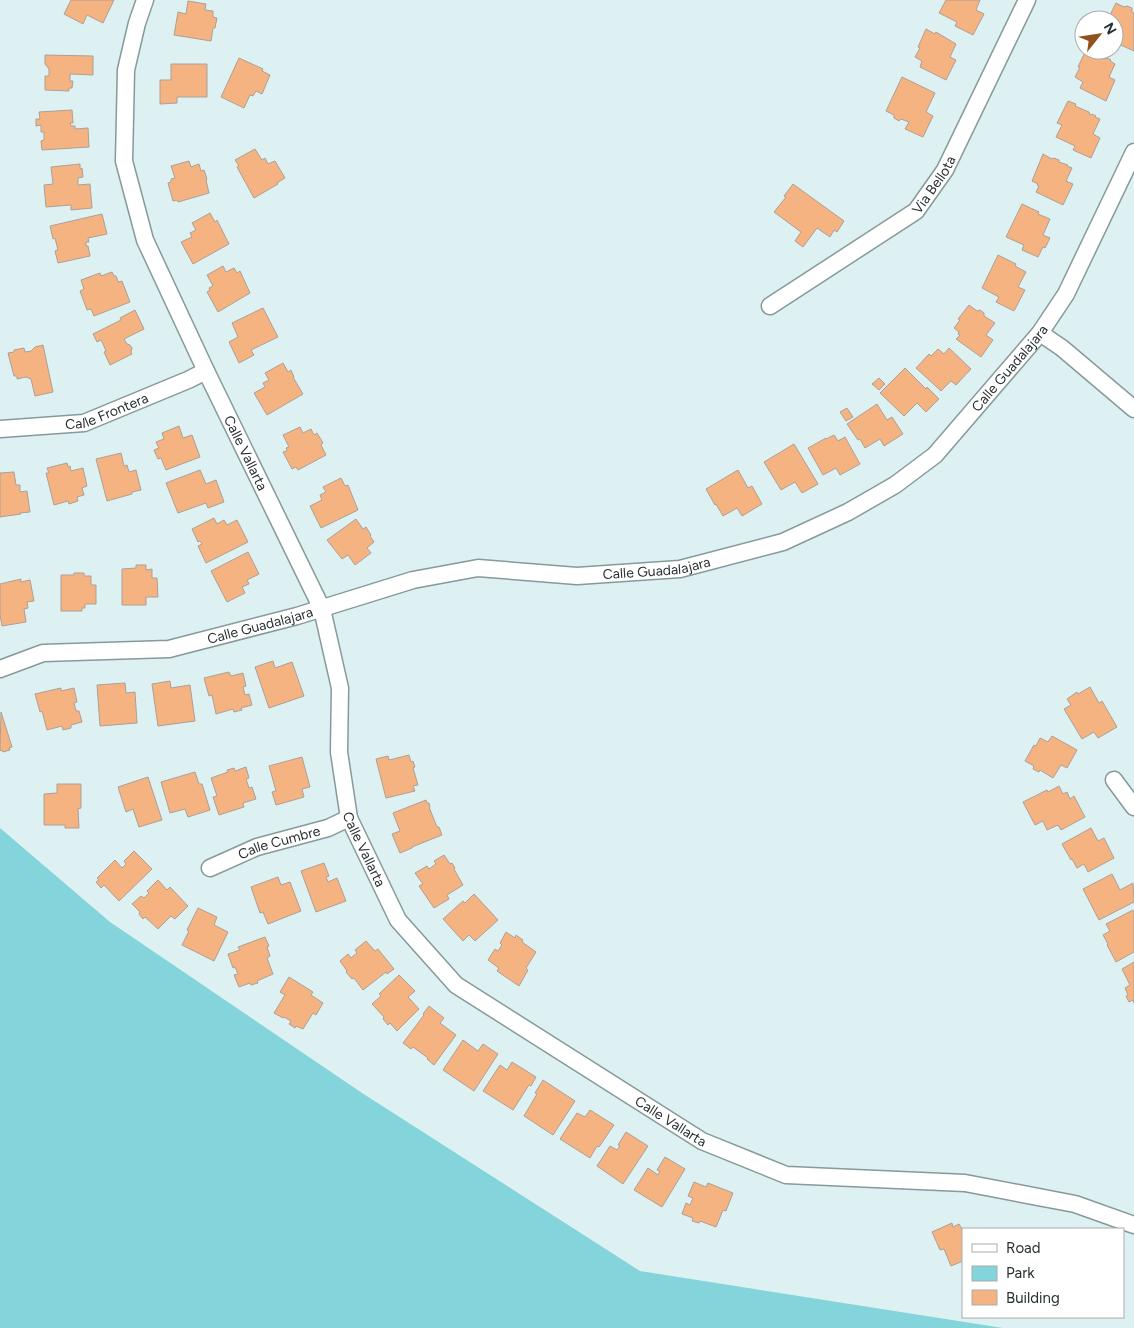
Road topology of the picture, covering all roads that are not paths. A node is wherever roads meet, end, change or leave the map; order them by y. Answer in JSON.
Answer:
{"nodes":[{"id":1,"x":146,"y":0,"type":"edge"},
{"id":2,"x":1027,"y":0,"type":"edge"},
{"id":3,"x":1134,"y":152,"type":"edge"},
{"id":4,"x":770,"y":306,"type":"dead end"},
{"id":5,"x":1040,"y":333,"type":"junction"},
{"id":6,"x":206,"y":371,"type":"junction"},
{"id":7,"x":1134,"y":410,"type":"edge"},
{"id":8,"x":0,"y":429,"type":"edge"},
{"id":9,"x":322,"y":608,"type":"junction"},
{"id":10,"x":0,"y":669,"type":"edge"},
{"id":11,"x":1114,"y":780,"type":"dead end"},
{"id":12,"x":1134,"y":807,"type":"edge"},
{"id":13,"x":349,"y":818,"type":"junction"},
{"id":14,"x":210,"y":868,"type":"dead end"},
{"id":15,"x":1134,"y":1225,"type":"edge"}],
"edges":[{"from":1,"to":6,"type":"street","name":"Calle Vallarta"},
{"from":2,"to":4,"type":"street","name":"Via Bellota"},
{"from":3,"to":5,"type":"street","name":"Calle Guadalajara"},
{"from":5,"to":7,"type":"street"},
{"from":5,"to":9,"type":"street","name":"Calle Guadalajara"},
{"from":6,"to":8,"type":"street","name":"Calle Frontera"},
{"from":6,"to":9,"type":"street","name":"Calle Vallarta"},
{"from":9,"to":10,"type":"street","name":"Calle Guadalajara"},
{"from":9,"to":13,"type":"street","name":"Calle Vallarta"},
{"from":11,"to":12,"type":"street"},
{"from":13,"to":14,"type":"street","name":"Calle Cumbre"},
{"from":13,"to":15,"type":"street","name":"Calle Vallarta"}]}
